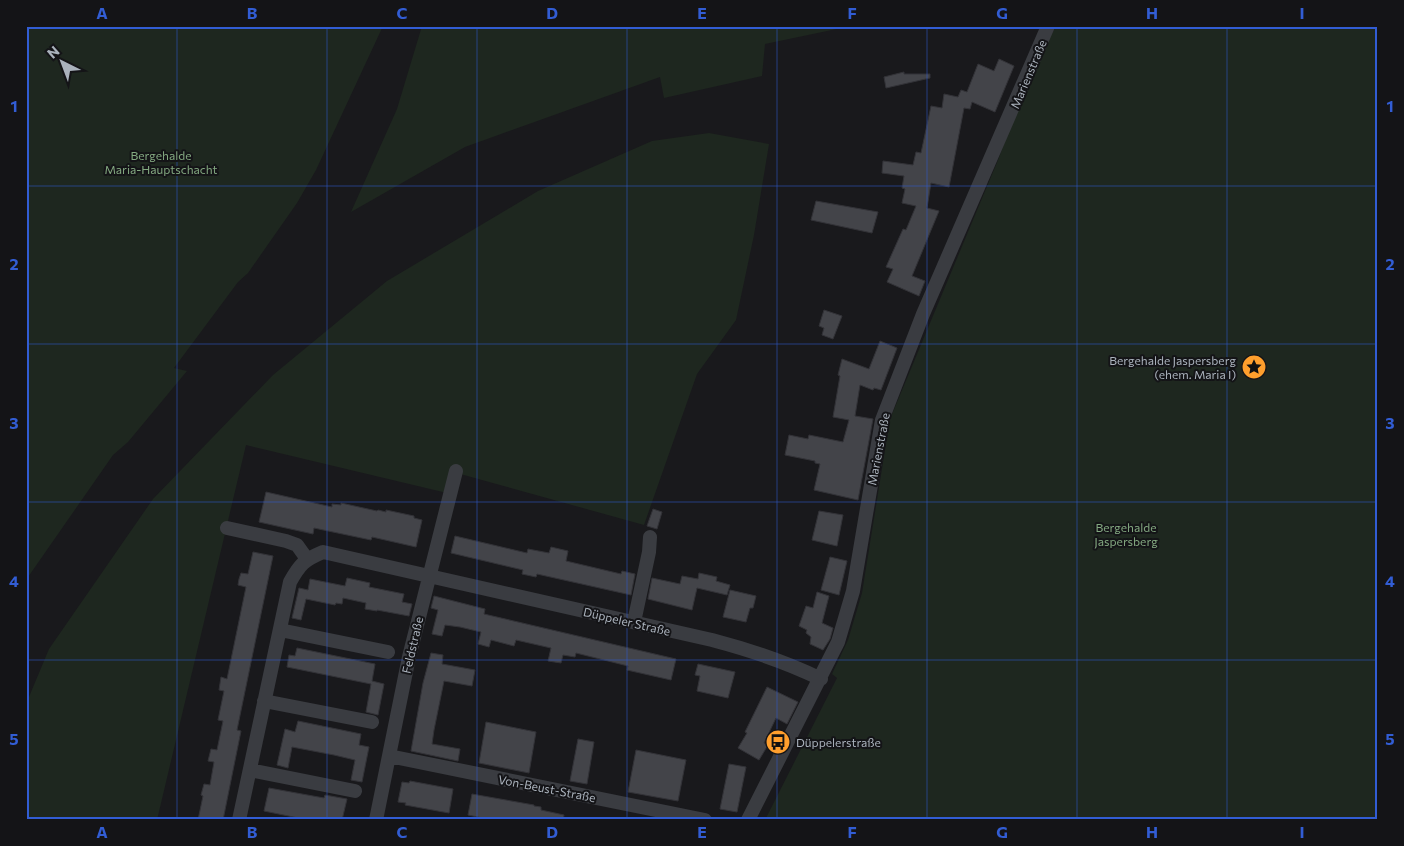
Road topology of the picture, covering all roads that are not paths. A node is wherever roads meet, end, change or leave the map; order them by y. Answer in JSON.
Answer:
{"nodes":[{"id":1,"x":1048,"y":26,"type":"edge"},
{"id":2,"x":456,"y":471,"type":"dead end"},
{"id":3,"x":228,"y":528,"type":"dead end"},
{"id":4,"x":650,"y":537,"type":"dead end"},
{"id":5,"x":307,"y":558,"type":"junction"},
{"id":6,"x":429,"y":576,"type":"junction"},
{"id":7,"x":634,"y":622,"type":"junction"},
{"id":8,"x":280,"y":630,"type":"junction"},
{"id":9,"x":388,"y":652,"type":"dead end"},
{"id":10,"x":821,"y":679,"type":"junction"},
{"id":11,"x":264,"y":701,"type":"junction"},
{"id":12,"x":372,"y":722,"type":"dead end"},
{"id":13,"x":388,"y":756,"type":"junction"},
{"id":14,"x":250,"y":770,"type":"junction"},
{"id":15,"x":355,"y":792,"type":"dead end"},
{"id":16,"x":239,"y":820,"type":"edge"},
{"id":17,"x":376,"y":820,"type":"edge"},
{"id":18,"x":705,"y":820,"type":"edge"},
{"id":19,"x":748,"y":820,"type":"edge"}],
"edges":[{"from":1,"to":10,"type":"street","name":"Marienstraße"},
{"from":2,"to":6,"type":"street","name":"Feldstraße"},
{"from":3,"to":5,"type":"street"},
{"from":4,"to":7,"type":"street"},
{"from":5,"to":6,"type":"street","name":"Düppeler Straße"},
{"from":5,"to":8,"type":"street"},
{"from":6,"to":7,"type":"street","name":"Düppeler Straße"},
{"from":6,"to":13,"type":"street","name":"Feldstraße"},
{"from":7,"to":10,"type":"street","name":"Düppeler Straße"},
{"from":8,"to":9,"type":"street"},
{"from":8,"to":11,"type":"street"},
{"from":10,"to":19,"type":"street","name":"Marienstraße"},
{"from":11,"to":12,"type":"street"},
{"from":11,"to":14,"type":"street"},
{"from":13,"to":17,"type":"street","name":"Feldstraße"},
{"from":13,"to":18,"type":"street","name":"Von-Beust-Straße"},
{"from":14,"to":15,"type":"street"},
{"from":14,"to":16,"type":"street"}]}
